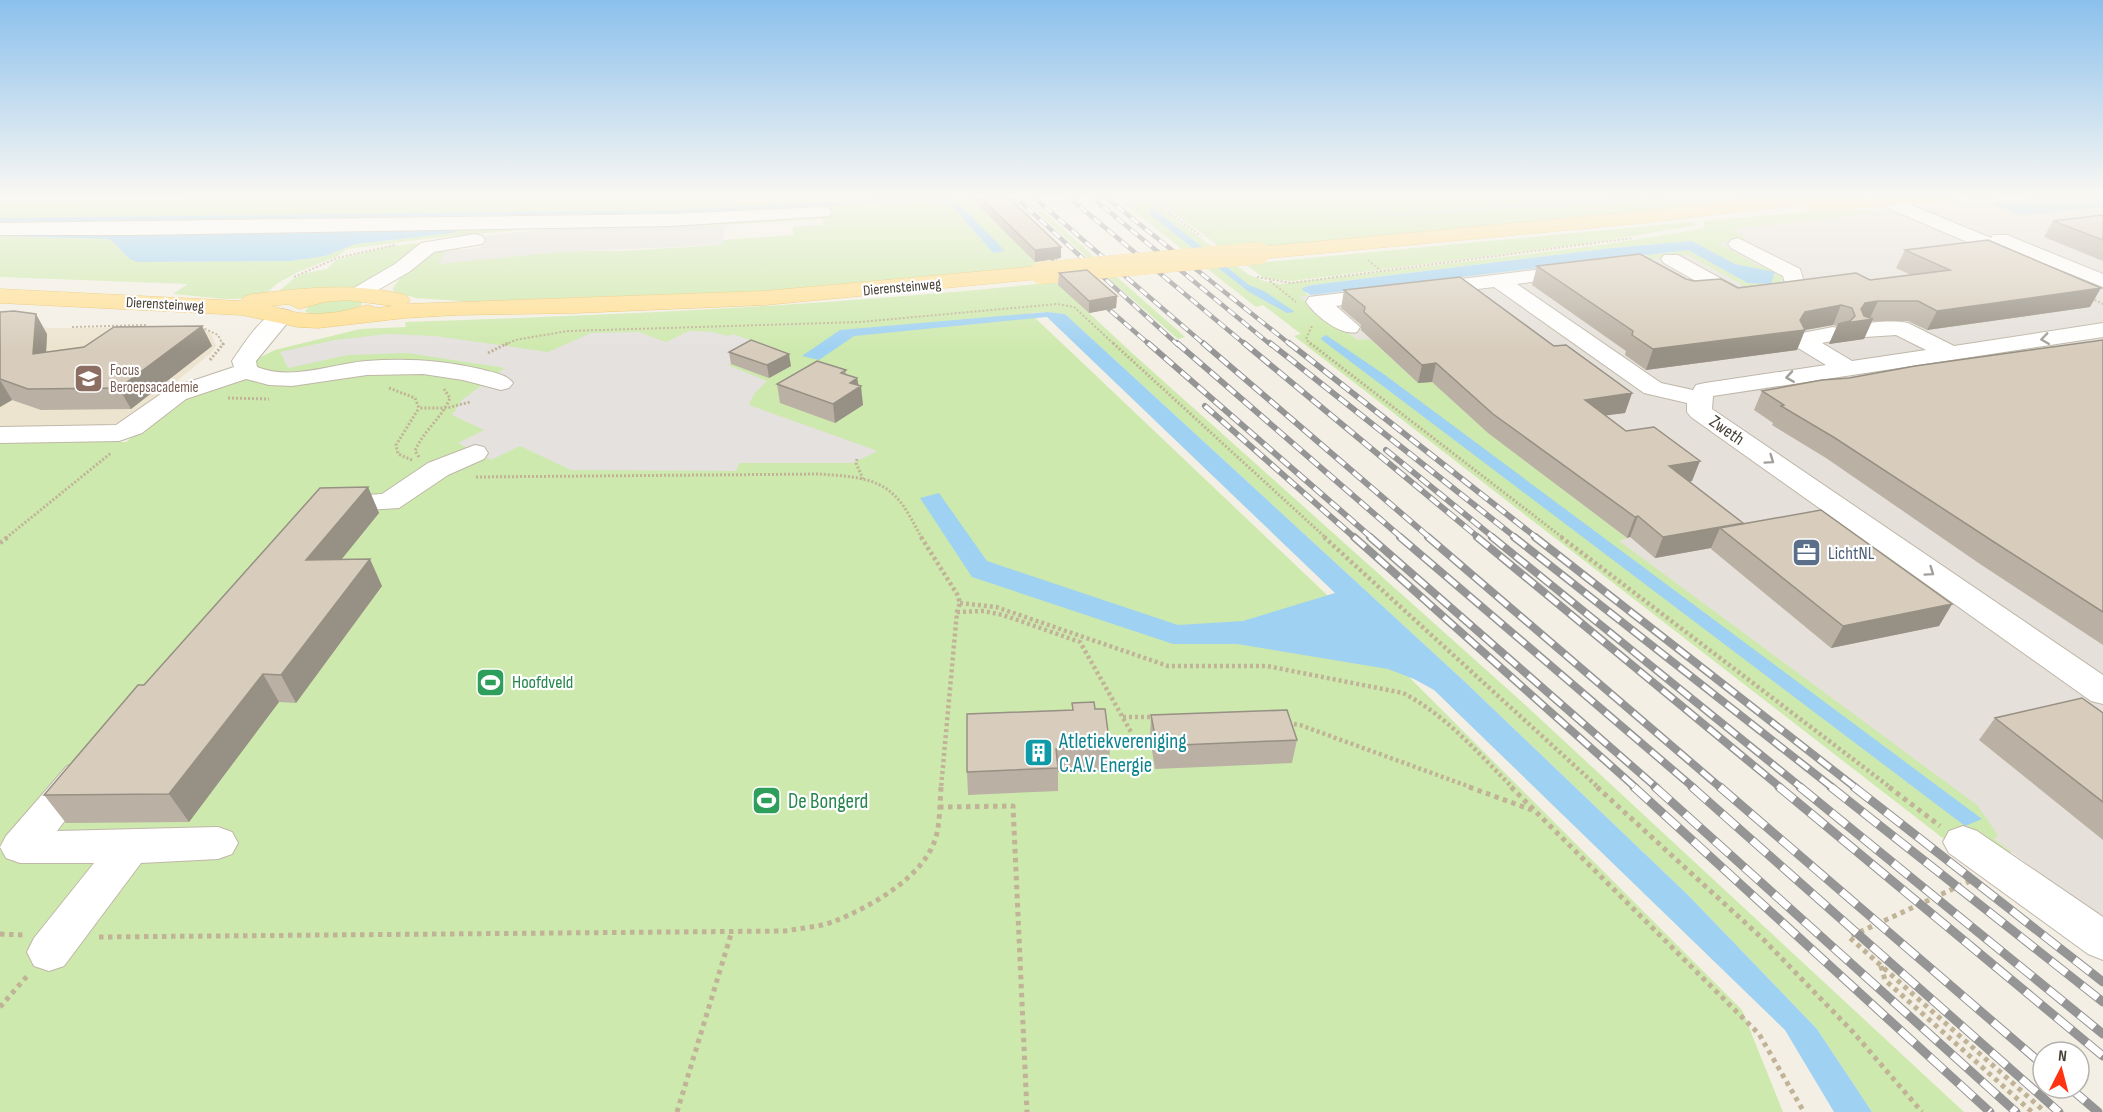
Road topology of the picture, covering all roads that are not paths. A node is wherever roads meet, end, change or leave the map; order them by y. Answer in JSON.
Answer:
{"nodes":[{"id":1,"x":429,"y":247,"type":"edge"},
{"id":2,"x":1324,"y":247,"type":"edge"},
{"id":3,"x":1743,"y":247,"type":"edge"},
{"id":4,"x":1972,"y":247,"type":"edge"},
{"id":5,"x":2017,"y":247,"type":"edge"},
{"id":6,"x":2019,"y":247,"type":"edge"},
{"id":7,"x":1954,"y":250,"type":"edge"},
{"id":8,"x":1671,"y":259,"type":"dead end"},
{"id":9,"x":402,"y":268,"type":"junction"},
{"id":10,"x":1592,"y":269,"type":"edge"},
{"id":11,"x":1499,"y":280,"type":"junction"},
{"id":12,"x":2103,"y":281,"type":"edge"},
{"id":13,"x":0,"y":284,"type":"edge"},
{"id":14,"x":1723,"y":288,"type":"junction"},
{"id":15,"x":2103,"y":290,"type":"edge"},
{"id":16,"x":359,"y":292,"type":"junction"},
{"id":17,"x":1687,"y":292,"type":"edge"},
{"id":18,"x":320,"y":294,"type":"junction"},
{"id":19,"x":0,"y":296,"type":"edge"},
{"id":20,"x":386,"y":297,"type":"junction"},
{"id":21,"x":456,"y":308,"type":"junction"},
{"id":22,"x":282,"y":316,"type":"junction"},
{"id":23,"x":349,"y":319,"type":"junction"},
{"id":24,"x":307,"y":321,"type":"junction"},
{"id":25,"x":1348,"y":327,"type":"dead end"},
{"id":26,"x":1865,"y":330,"type":"edge"},
{"id":27,"x":2103,"y":330,"type":"edge"},
{"id":28,"x":1833,"y":334,"type":"dead end"},
{"id":29,"x":1951,"y":353,"type":"junction"},
{"id":30,"x":249,"y":361,"type":"junction"},
{"id":31,"x":1848,"y":368,"type":"junction"},
{"id":32,"x":501,"y":383,"type":"dead end"},
{"id":33,"x":1699,"y":399,"type":"junction"},
{"id":34,"x":0,"y":435,"type":"edge"},
{"id":35,"x":475,"y":453,"type":"dead end"},
{"id":36,"x":308,"y":522,"type":"edge"},
{"id":37,"x":2103,"y":692,"type":"edge"},
{"id":38,"x":99,"y":753,"type":"edge"},
{"id":39,"x":1963,"y":842,"type":"road end"},
{"id":40,"x":218,"y":843,"type":"dead end"},
{"id":41,"x":130,"y":847,"type":"junction"},
{"id":42,"x":2099,"y":933,"type":"edge"},
{"id":43,"x":49,"y":952,"type":"road end"}],
"edges":[{"from":1,"to":9,"type":"street"},
{"from":2,"to":21,"type":"main road","name":"Dierensteinweg","bridge":true},
{"from":3,"to":14,"type":"street"},
{"from":4,"to":7,"type":"street"},
{"from":5,"to":15,"type":"street"},
{"from":6,"to":12,"type":"street"},
{"from":8,"to":14,"type":"street"},
{"from":9,"to":16,"type":"street"},
{"from":9,"to":20,"type":"street"},
{"from":10,"to":11,"type":"street"},
{"from":11,"to":25,"type":"street"},
{"from":11,"to":33,"type":"street"},
{"from":13,"to":18,"type":"main road","name":"Dierensteinweg"},
{"from":14,"to":17,"type":"street"},
{"from":16,"to":18,"type":"main road","name":"Dierensteinweg"},
{"from":16,"to":20,"type":"main road","name":"Dierensteinweg"},
{"from":18,"to":22,"type":"main road"},
{"from":19,"to":22,"type":"main road","name":"Dierensteinweg"},
{"from":20,"to":21,"type":"main road","name":"Dierensteinweg"},
{"from":20,"to":23,"type":"main road"},
{"from":21,"to":23,"type":"main road","name":"Dierensteinweg"},
{"from":22,"to":24,"type":"main road","name":"Dierensteinweg"},
{"from":22,"to":30,"type":"street"},
{"from":23,"to":24,"type":"main road","name":"Dierensteinweg"},
{"from":24,"to":30,"type":"street"},
{"from":26,"to":29,"type":"street"},
{"from":27,"to":29,"type":"street","name":"Zweth","one_way":true},
{"from":28,"to":31,"type":"street"},
{"from":29,"to":31,"type":"street","name":"Zweth"},
{"from":30,"to":32,"type":"street"},
{"from":30,"to":34,"type":"street"},
{"from":31,"to":33,"type":"street","name":"Zweth","one_way":true},
{"from":33,"to":37,"type":"street","name":"Zweth","one_way":true},
{"from":35,"to":36,"type":"street"},
{"from":38,"to":41,"type":"street"},
{"from":39,"to":42,"type":"street"},
{"from":40,"to":41,"type":"street"},
{"from":41,"to":43,"type":"street"}]}
